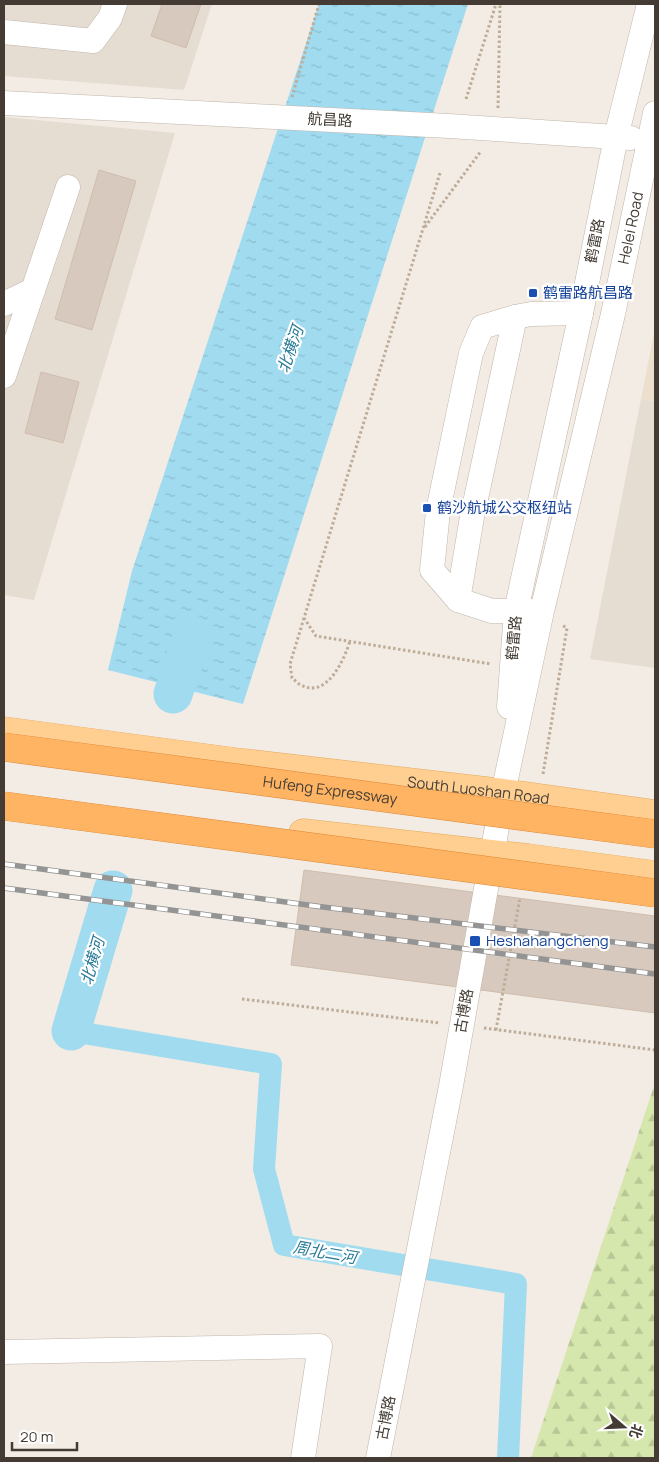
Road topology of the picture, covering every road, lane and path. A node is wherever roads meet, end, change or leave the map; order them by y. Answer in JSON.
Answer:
{"nodes":[{"id":1,"x":115,"y":4,"type":"edge"},
{"id":2,"x":319,"y":4,"type":"edge"},
{"id":3,"x":498,"y":4,"type":"edge"},
{"id":4,"x":649,"y":4,"type":"edge"},
{"id":5,"x":4,"y":32,"type":"edge"},
{"id":6,"x":466,"y":99,"type":"dead end"},
{"id":7,"x":4,"y":103,"type":"edge"},
{"id":8,"x":655,"y":112,"type":"edge"},
{"id":9,"x":286,"y":118,"type":"junction"},
{"id":10,"x":497,"y":129,"type":"junction"},
{"id":11,"x":616,"y":137,"type":"junction"},
{"id":12,"x":653,"y":140,"type":"edge"},
{"id":13,"x":440,"y":173,"type":"dead end"},
{"id":14,"x":68,"y":187,"type":"dead end"},
{"id":15,"x":422,"y":230,"type":"junction"},
{"id":16,"x":33,"y":290,"type":"junction"},
{"id":17,"x":4,"y":304,"type":"edge"},
{"id":18,"x":581,"y":314,"type":"junction"},
{"id":19,"x":515,"y":316,"type":"junction"},
{"id":20,"x":4,"y":376,"type":"edge"},
{"id":21,"x":458,"y":600,"type":"junction"},
{"id":22,"x":516,"y":611,"type":"junction"},
{"id":23,"x":542,"y":611,"type":"junction"},
{"id":24,"x":304,"y":618,"type":"junction"},
{"id":25,"x":350,"y":641,"type":"junction"},
{"id":26,"x":512,"y":668,"type":"junction"},
{"id":27,"x":4,"y":730,"type":"edge"},
{"id":28,"x":4,"y":747,"type":"edge"},
{"id":29,"x":503,"y":793,"type":"junction"},
{"id":30,"x":4,"y":798,"type":"edge"},
{"id":31,"x":4,"y":806,"type":"edge"},
{"id":32,"x":655,"y":814,"type":"edge"},
{"id":33,"x":655,"y":834,"type":"edge"},
{"id":34,"x":492,"y":854,"type":"junction"},
{"id":35,"x":655,"y":875,"type":"edge"},
{"id":36,"x":655,"y":893,"type":"edge"},
{"id":37,"x":4,"y":1352,"type":"edge"},
{"id":38,"x":302,"y":1458,"type":"edge"},
{"id":39,"x":378,"y":1458,"type":"edge"}],
"edges":[{"from":1,"to":5,"type":"street"},
{"from":2,"to":9,"type":"path"},
{"from":3,"to":6,"type":"path"},
{"from":3,"to":10,"type":"path"},
{"from":4,"to":11,"type":"street","name":"鹤雷路"},
{"from":7,"to":9,"type":"street","name":"航昌路"},
{"from":8,"to":12,"type":"street"},
{"from":9,"to":10,"type":"street","name":"航昌路"},
{"from":10,"to":11,"type":"street","name":"航昌路"},
{"from":10,"to":15,"type":"path"},
{"from":11,"to":12,"type":"street","name":"航昌路"},
{"from":11,"to":18,"type":"street","name":"鹤雷路"},
{"from":12,"to":23,"type":"street","name":"鹤雷路"},
{"from":13,"to":15,"type":"path"},
{"from":14,"to":16,"type":"street"},
{"from":15,"to":24,"type":"path"},
{"from":16,"to":17,"type":"street"},
{"from":16,"to":20,"type":"street"},
{"from":18,"to":19,"type":"street"},
{"from":18,"to":22,"type":"street","name":"鹤雷路"},
{"from":19,"to":21,"type":"street"},
{"from":19,"to":21,"type":"street"},
{"from":21,"to":22,"type":"street"},
{"from":22,"to":23,"type":"street"},
{"from":22,"to":26,"type":"street","name":"鹤雷路"},
{"from":23,"to":29,"type":"street","name":"鹤雷路"},
{"from":24,"to":25,"type":"path"},
{"from":24,"to":25,"type":"path"},
{"from":25,"to":26,"type":"path"},
{"from":26,"to":29,"type":"street","name":"鹤雷路"},
{"from":27,"to":29,"type":"main road","name":"South Luoshan Road"},
{"from":28,"to":33,"type":"highway","name":"Hufeng Expressway","bridge":true},
{"from":29,"to":32,"type":"main road","name":"South Luoshan Road"},
{"from":29,"to":34,"type":"street","name":"古博路"},
{"from":30,"to":34,"type":"main road"},
{"from":31,"to":36,"type":"highway","bridge":true},
{"from":34,"to":35,"type":"main road"},
{"from":34,"to":39,"type":"street","name":"古博路"},
{"from":37,"to":38,"type":"street"}]}
